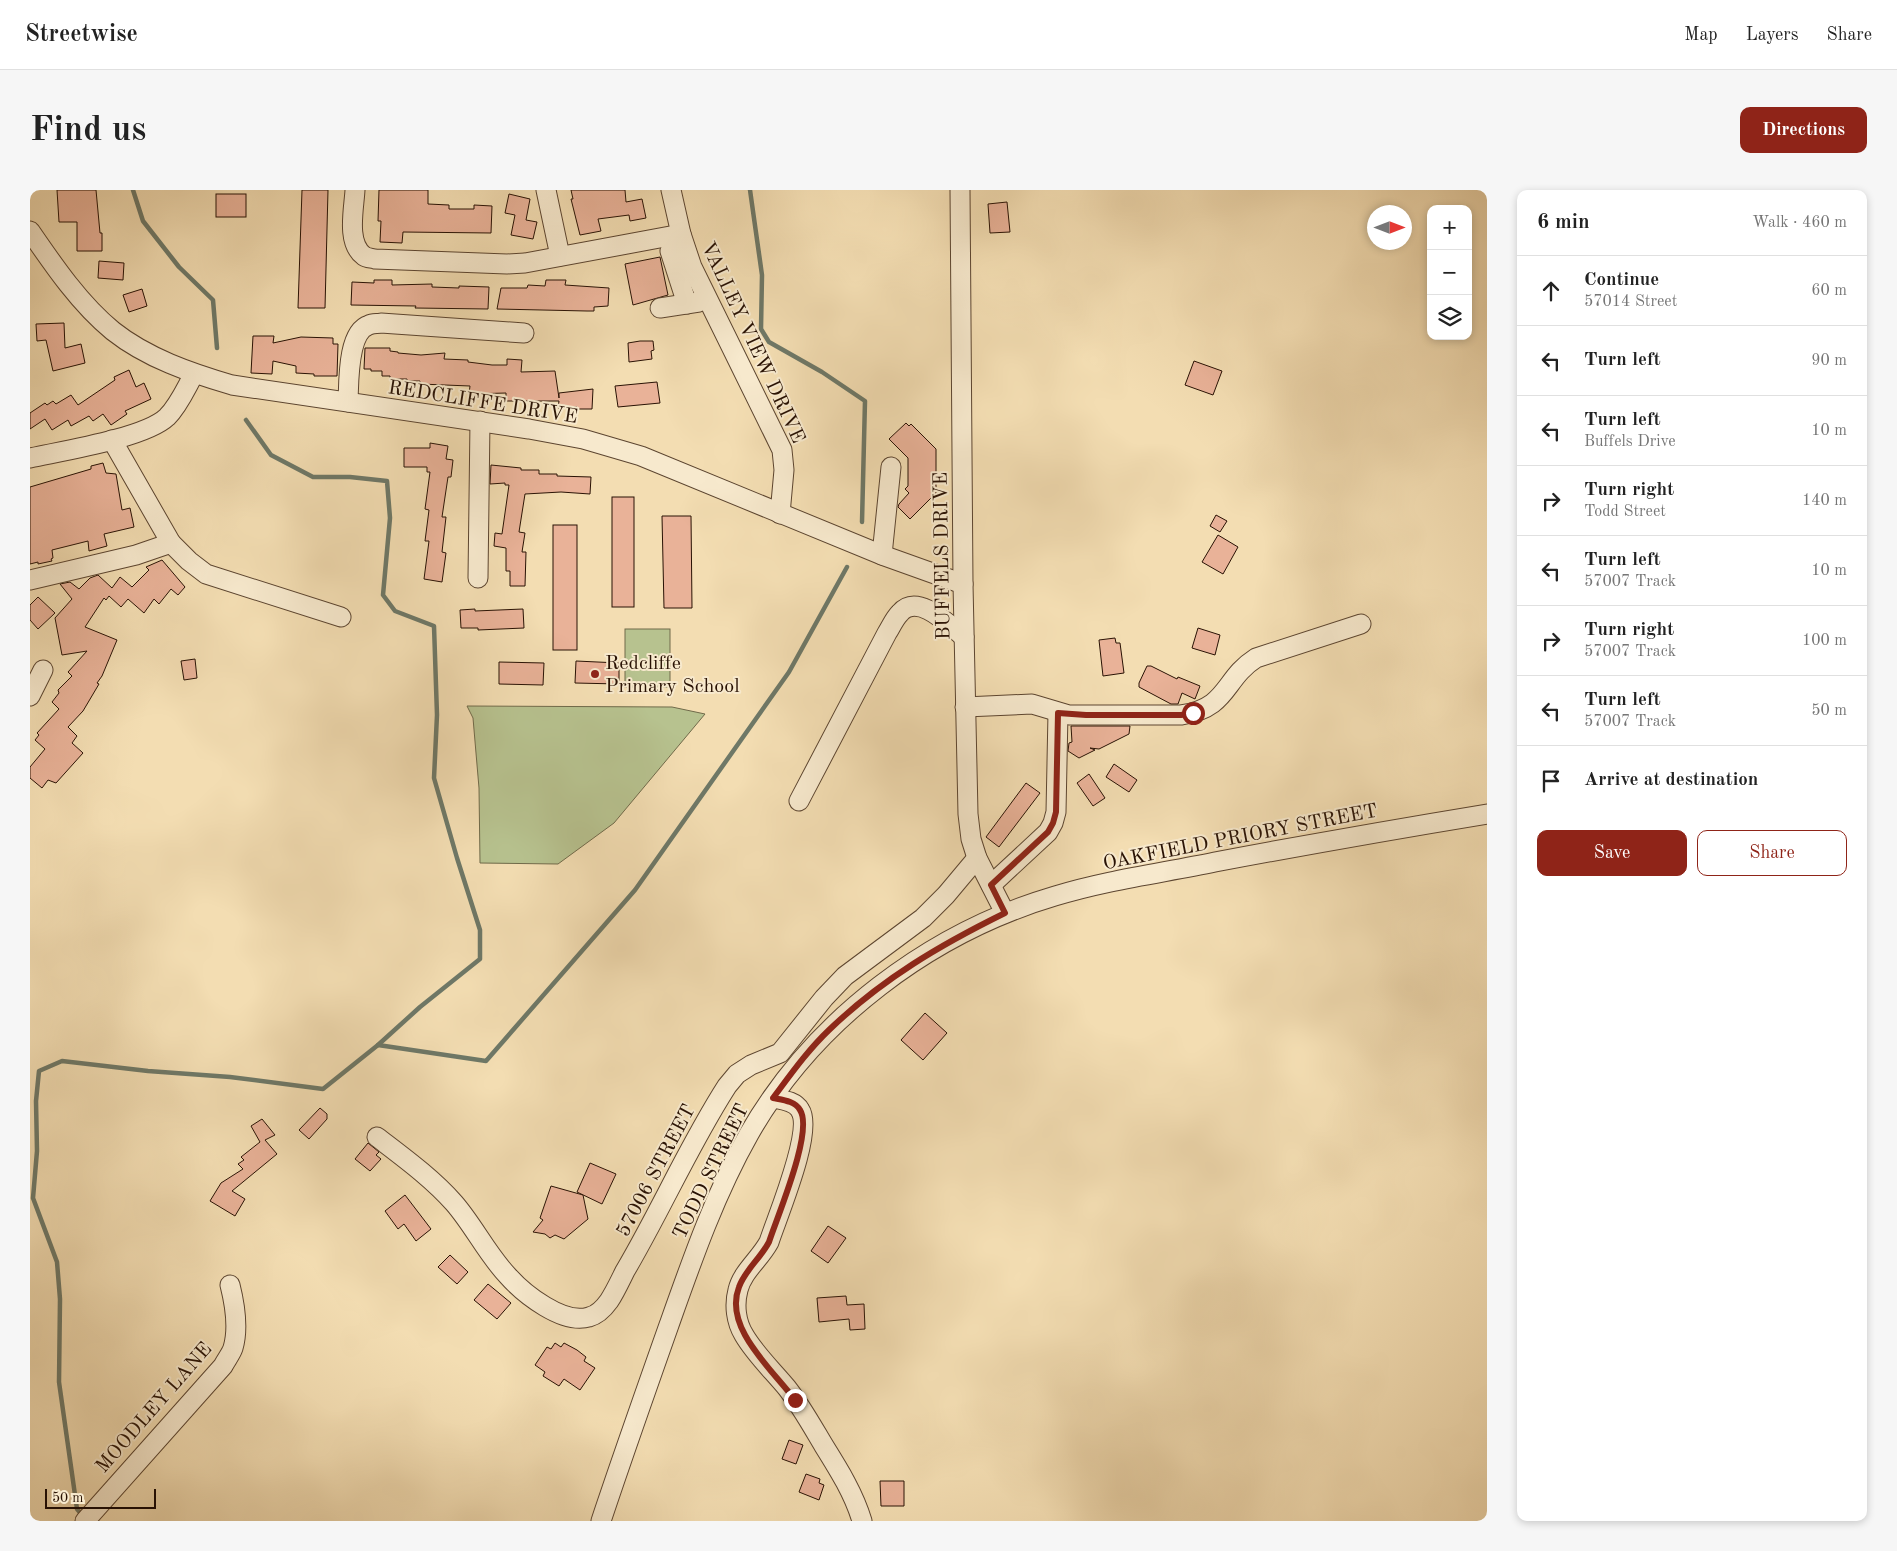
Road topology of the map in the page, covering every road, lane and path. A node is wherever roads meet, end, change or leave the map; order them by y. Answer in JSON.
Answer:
{"nodes":[{"id":1,"x":354,"y":190,"type":"edge"},
{"id":2,"x":546,"y":190,"type":"edge"},
{"id":3,"x":671,"y":190,"type":"edge"},
{"id":4,"x":960,"y":190,"type":"edge"},
{"id":5,"x":30,"y":231,"type":"edge"},
{"id":6,"x":681,"y":234,"type":"junction"},
{"id":7,"x":670,"y":251,"type":"dead end"},
{"id":8,"x":560,"y":256,"type":"junction"},
{"id":9,"x":708,"y":301,"type":"junction"},
{"id":10,"x":687,"y":304,"type":"junction"},
{"id":11,"x":660,"y":308,"type":"dead end"},
{"id":12,"x":524,"y":333,"type":"dead end"},
{"id":13,"x":194,"y":374,"type":"junction"},
{"id":14,"x":348,"y":402,"type":"junction"},
{"id":15,"x":480,"y":421,"type":"junction"},
{"id":16,"x":112,"y":440,"type":"junction"},
{"id":17,"x":30,"y":458,"type":"edge"},
{"id":18,"x":891,"y":467,"type":"dead end"},
{"id":19,"x":780,"y":514,"type":"junction"},
{"id":20,"x":171,"y":543,"type":"junction"},
{"id":21,"x":882,"y":555,"type":"junction"},
{"id":22,"x":478,"y":578,"type":"dead end"},
{"id":23,"x":30,"y":580,"type":"edge"},
{"id":24,"x":963,"y":584,"type":"junction"},
{"id":25,"x":341,"y":616,"type":"dead end"},
{"id":26,"x":1361,"y":624,"type":"dead end"},
{"id":27,"x":964,"y":637,"type":"junction"},
{"id":28,"x":43,"y":670,"type":"dead end"},
{"id":29,"x":30,"y":696,"type":"edge"},
{"id":30,"x":965,"y":707,"type":"junction"},
{"id":31,"x":1058,"y":713,"type":"junction"},
{"id":32,"x":799,"y":801,"type":"dead end"},
{"id":33,"x":1487,"y":814,"type":"edge"},
{"id":34,"x":977,"y":858,"type":"junction"},
{"id":35,"x":991,"y":885,"type":"junction"},
{"id":36,"x":1005,"y":913,"type":"junction"},
{"id":37,"x":773,"y":1098,"type":"junction"},
{"id":38,"x":377,"y":1137,"type":"dead end"},
{"id":39,"x":230,"y":1285,"type":"dead end"},
{"id":40,"x":88,"y":1517,"type":"edge"},
{"id":41,"x":601,"y":1521,"type":"edge"},
{"id":42,"x":862,"y":1521,"type":"edge"}],
"edges":[{"from":1,"to":8,"type":"street"},
{"from":2,"to":8,"type":"street"},
{"from":3,"to":6,"type":"street","name":"VALLEY VIEW DRIVE"},
{"from":4,"to":24,"type":"street","name":"BUFFELS DRIVE"},
{"from":5,"to":13,"type":"street","name":"REDCLIFFE DRIVE"},
{"from":6,"to":8,"type":"street"},
{"from":6,"to":9,"type":"street","name":"VALLEY VIEW DRIVE"},
{"from":7,"to":10,"type":"street"},
{"from":9,"to":10,"type":"street"},
{"from":9,"to":19,"type":"street","name":"VALLEY VIEW DRIVE"},
{"from":10,"to":11,"type":"street"},
{"from":12,"to":14,"type":"street"},
{"from":13,"to":14,"type":"street","name":"REDCLIFFE DRIVE"},
{"from":13,"to":16,"type":"street"},
{"from":14,"to":15,"type":"street","name":"REDCLIFFE DRIVE"},
{"from":15,"to":19,"type":"street","name":"REDCLIFFE DRIVE"},
{"from":15,"to":22,"type":"street"},
{"from":16,"to":17,"type":"street"},
{"from":16,"to":20,"type":"street"},
{"from":18,"to":21,"type":"street"},
{"from":19,"to":21,"type":"street","name":"REDCLIFFE DRIVE"},
{"from":20,"to":23,"type":"street"},
{"from":20,"to":25,"type":"street"},
{"from":21,"to":24,"type":"street","name":"REDCLIFFE DRIVE"},
{"from":24,"to":27,"type":"street","name":"BUFFELS DRIVE"},
{"from":26,"to":31,"type":"street"},
{"from":27,"to":30,"type":"street","name":"BUFFELS DRIVE"},
{"from":27,"to":32,"type":"street"},
{"from":28,"to":29,"type":"street"},
{"from":30,"to":31,"type":"street"},
{"from":30,"to":34,"type":"street","name":"BUFFELS DRIVE"},
{"from":31,"to":35,"type":"street"},
{"from":33,"to":36,"type":"street","name":"OAKFIELD PRIORY STREET"},
{"from":34,"to":35,"type":"street","name":"BUFFELS DRIVE"},
{"from":34,"to":38,"type":"street","name":"57006 STREET"},
{"from":35,"to":36,"type":"street","name":"BUFFELS DRIVE"},
{"from":36,"to":37,"type":"street","name":"TODD STREET"},
{"from":37,"to":41,"type":"street","name":"TODD STREET"},
{"from":37,"to":42,"type":"street"},
{"from":39,"to":40,"type":"street","name":"MOODLEY LANE"}]}
